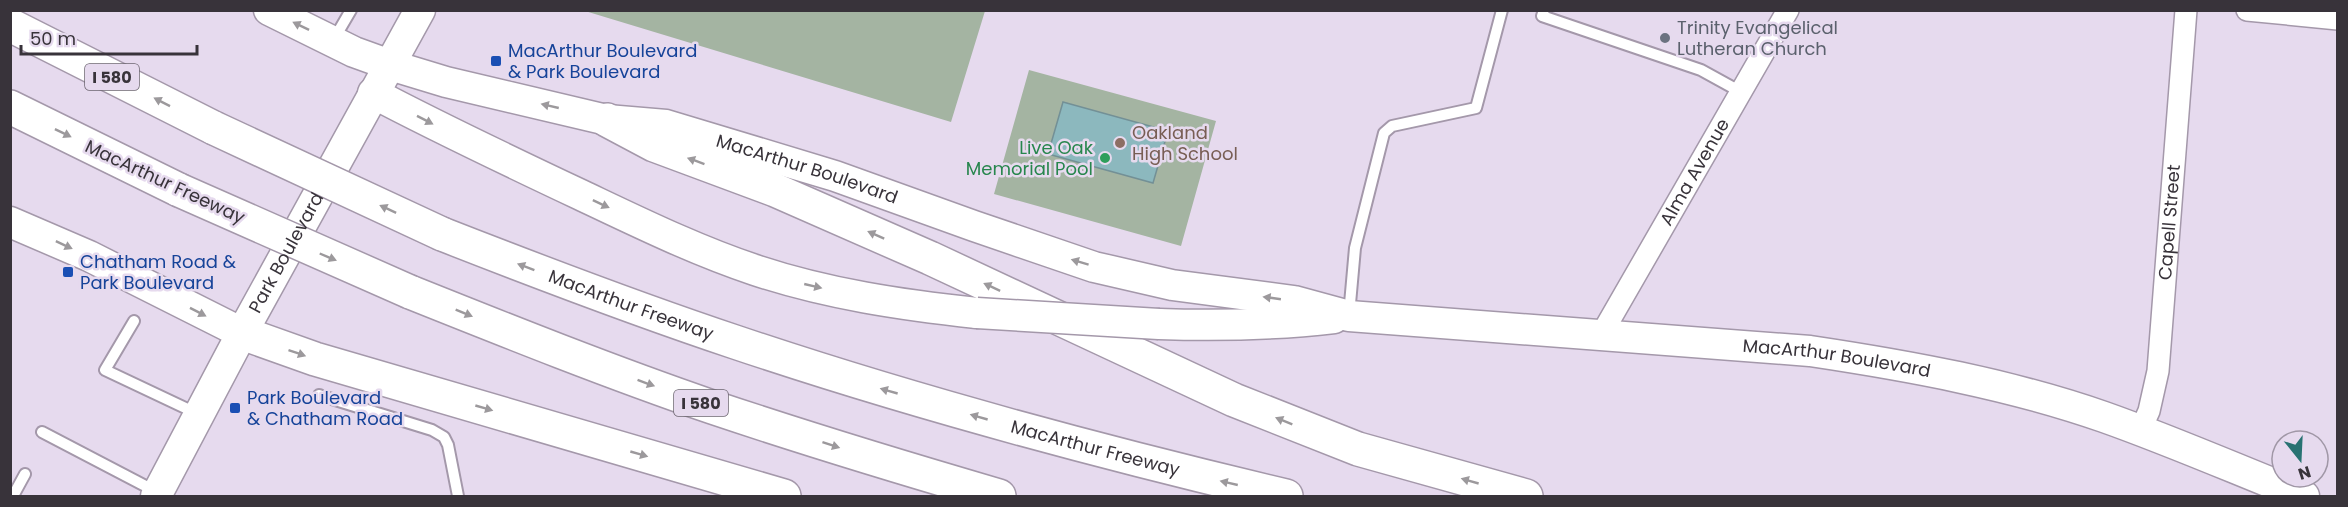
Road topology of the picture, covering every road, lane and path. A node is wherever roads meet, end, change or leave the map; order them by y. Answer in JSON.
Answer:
{"nodes":[{"id":1,"x":269,"y":10,"type":"edge"},
{"id":2,"x":351,"y":10,"type":"edge"},
{"id":3,"x":420,"y":10,"type":"edge"},
{"id":4,"x":1502,"y":10,"type":"edge"},
{"id":5,"x":1544,"y":10,"type":"edge"},
{"id":6,"x":1788,"y":10,"type":"edge"},
{"id":7,"x":2186,"y":10,"type":"edge"},
{"id":8,"x":2247,"y":10,"type":"edge"},
{"id":9,"x":2337,"y":19,"type":"edge"},
{"id":10,"x":10,"y":25,"type":"edge"},
{"id":11,"x":333,"y":42,"type":"junction"},
{"id":12,"x":390,"y":65,"type":"junction"},
{"id":13,"x":1741,"y":92,"type":"junction"},
{"id":14,"x":373,"y":93,"type":"junction"},
{"id":15,"x":10,"y":107,"type":"edge"},
{"id":16,"x":607,"y":120,"type":"junction"},
{"id":17,"x":10,"y":222,"type":"edge"},
{"id":18,"x":1349,"y":316,"type":"junction"},
{"id":19,"x":134,"y":321,"type":"dead end"},
{"id":20,"x":242,"y":333,"type":"junction"},
{"id":21,"x":1601,"y":335,"type":"junction"},
{"id":22,"x":319,"y":395,"type":"dead end"},
{"id":23,"x":199,"y":415,"type":"junction"},
{"id":24,"x":2140,"y":431,"type":"junction"},
{"id":25,"x":42,"y":432,"type":"dead end"},
{"id":26,"x":25,"y":474,"type":"dead end"},
{"id":27,"x":157,"y":495,"type":"edge"},
{"id":28,"x":13,"y":496,"type":"edge"},
{"id":29,"x":458,"y":496,"type":"edge"},
{"id":30,"x":784,"y":496,"type":"edge"},
{"id":31,"x":999,"y":496,"type":"edge"},
{"id":32,"x":1286,"y":496,"type":"edge"},
{"id":33,"x":1526,"y":496,"type":"edge"},
{"id":34,"x":2304,"y":496,"type":"edge"}],
"edges":[{"from":11,"to":1,"type":"main road","name":"MacArthur Boulevard","one_way":true},
{"from":2,"to":11,"type":"lane"},
{"from":3,"to":12,"type":"main road","name":"Park Boulevard"},
{"from":4,"to":18,"type":"lane"},
{"from":5,"to":13,"type":"lane"},
{"from":6,"to":13,"type":"street","name":"Alma Avenue"},
{"from":7,"to":24,"type":"street","name":"Capell Street"},
{"from":8,"to":9,"type":"street"},
{"from":32,"to":10,"type":"highway","name":"MacArthur Freeway","number":"I 580","one_way":true,"bridge":true},
{"from":11,"to":12,"type":"main road","name":"MacArthur Boulevard"},
{"from":12,"to":14,"type":"main road","name":"Park Boulevard"},
{"from":16,"to":12,"type":"main road","name":"MacArthur Boulevard","one_way":true},
{"from":13,"to":21,"type":"street","name":"Alma Avenue"},
{"from":14,"to":18,"type":"main road","name":"MacArthur Boulevard","one_way":true,"bridge":true},
{"from":14,"to":20,"type":"main road","name":"Park Boulevard"},
{"from":15,"to":31,"type":"highway","name":"MacArthur Freeway","number":"I 580","one_way":true,"bridge":true},
{"from":18,"to":16,"type":"main road","name":"MacArthur Boulevard","one_way":true},
{"from":33,"to":16,"type":"highway","one_way":true},
{"from":17,"to":20,"type":"main road","one_way":true},
{"from":18,"to":21,"type":"main road","name":"MacArthur Boulevard"},
{"from":19,"to":23,"type":"lane"},
{"from":20,"to":23,"type":"main road","name":"Park Boulevard"},
{"from":20,"to":30,"type":"highway","one_way":true},
{"from":21,"to":24,"type":"main road","name":"MacArthur Boulevard"},
{"from":22,"to":29,"type":"lane"},
{"from":23,"to":27,"type":"main road","name":"Park Boulevard"},
{"from":24,"to":34,"type":"main road","name":"MacArthur Boulevard"},
{"from":25,"to":27,"type":"lane"},
{"from":26,"to":28,"type":"lane"}]}
